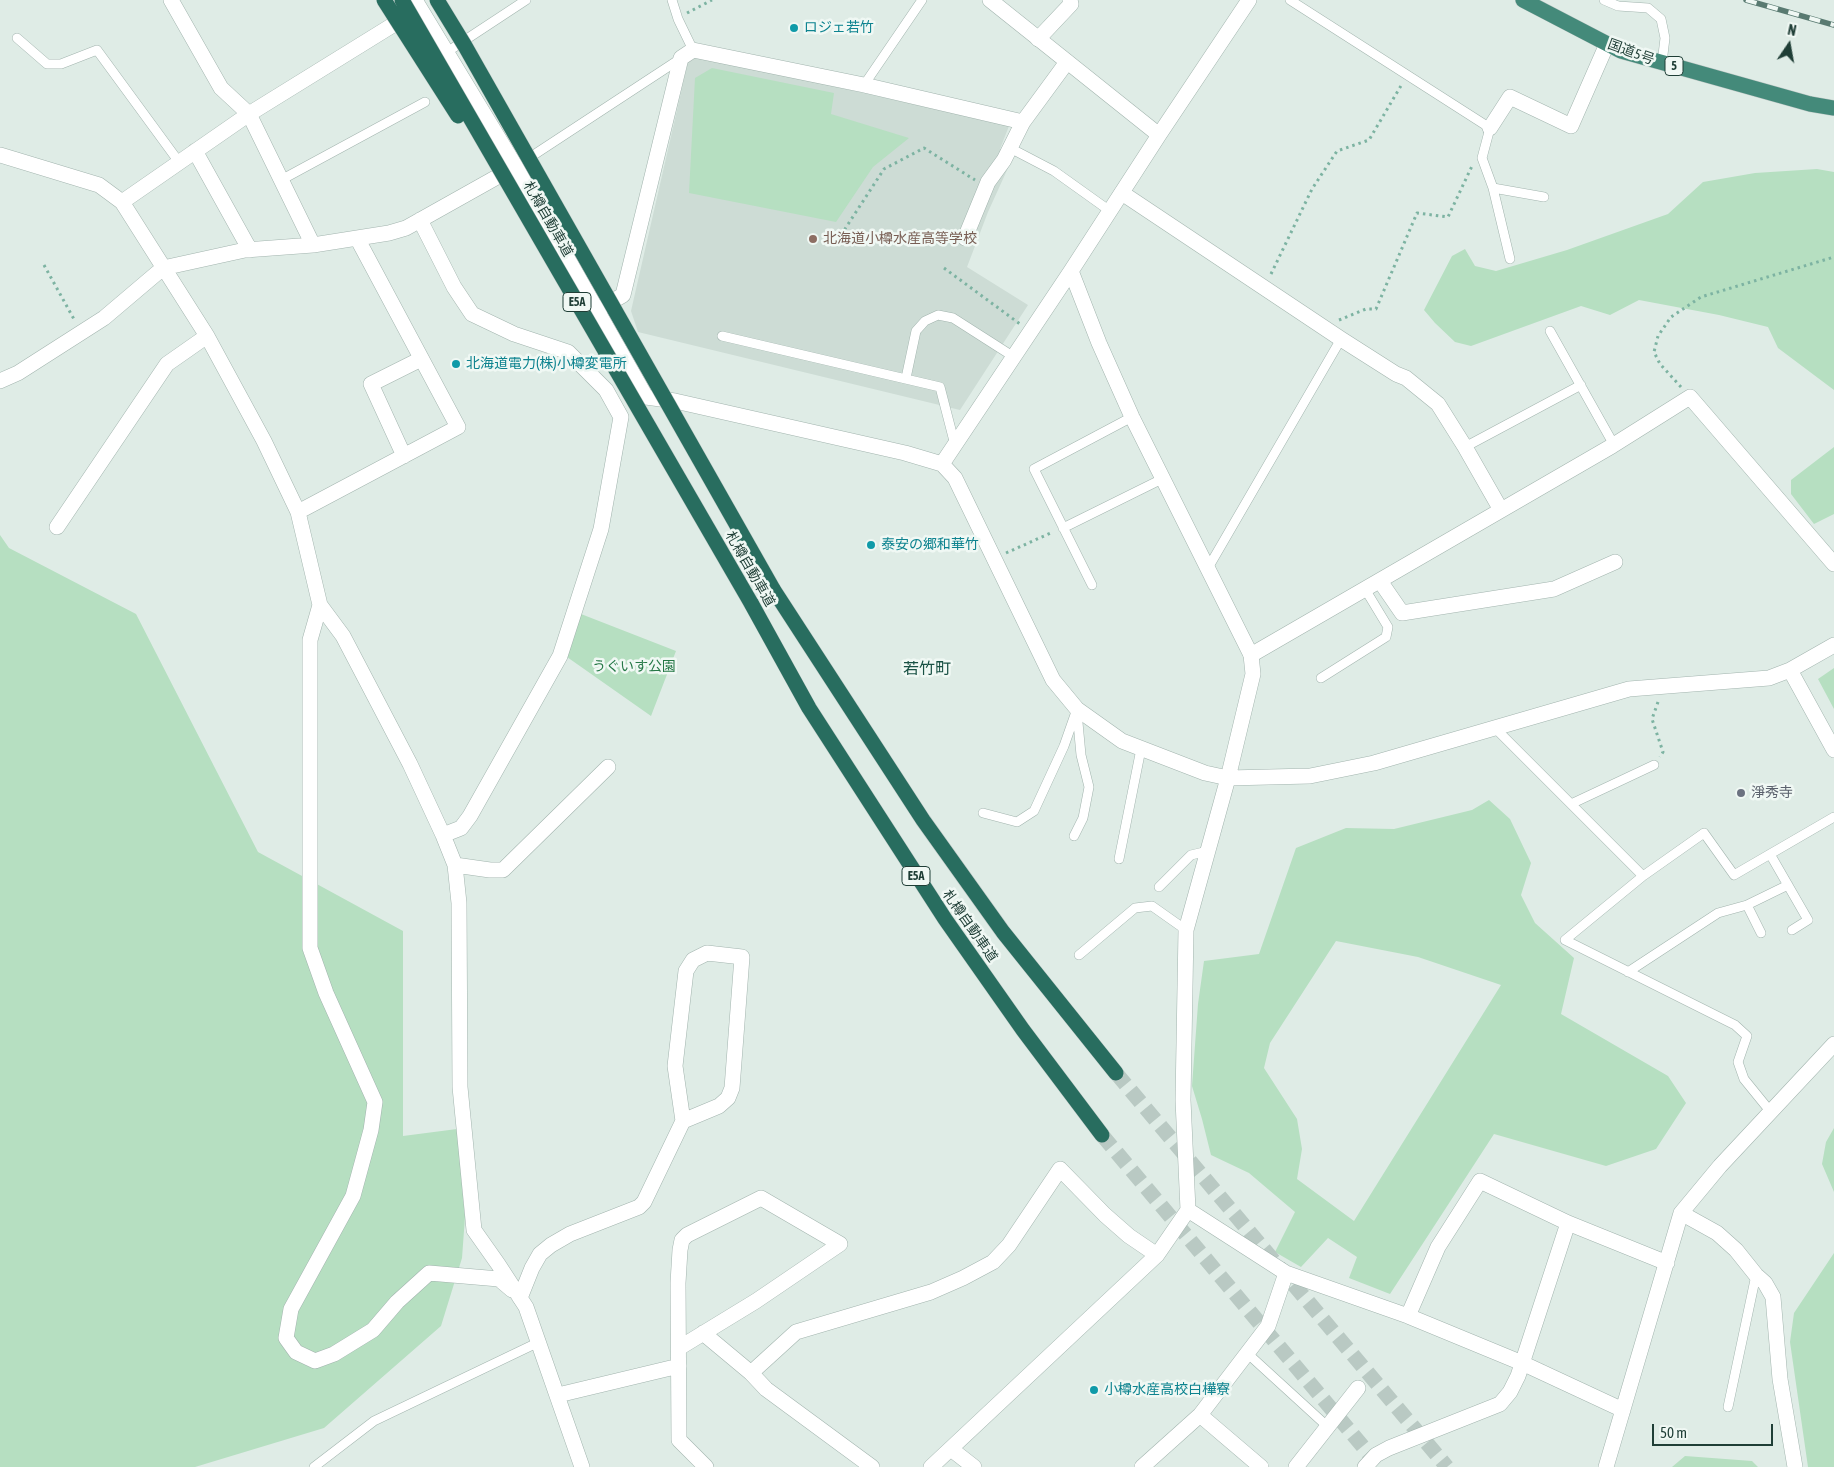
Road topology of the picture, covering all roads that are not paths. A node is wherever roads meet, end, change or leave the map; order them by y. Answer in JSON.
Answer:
{"nodes":[{"id":1,"x":170,"y":0,"type":"edge"},
{"id":2,"x":384,"y":0,"type":"edge"},
{"id":3,"x":402,"y":0,"type":"edge"},
{"id":4,"x":437,"y":0,"type":"edge"},
{"id":5,"x":442,"y":0,"type":"edge"},
{"id":6,"x":526,"y":0,"type":"edge"},
{"id":7,"x":672,"y":0,"type":"edge"},
{"id":8,"x":922,"y":0,"type":"edge"},
{"id":9,"x":990,"y":0,"type":"edge"},
{"id":10,"x":1070,"y":0,"type":"edge"},
{"id":11,"x":1249,"y":0,"type":"edge"},
{"id":12,"x":1290,"y":0,"type":"edge"},
{"id":13,"x":1523,"y":0,"type":"edge"},
{"id":14,"x":1604,"y":0,"type":"edge"},
{"id":15,"x":418,"y":4,"type":"edge"},
{"id":16,"x":16,"y":38,"type":"dead end"},
{"id":17,"x":1038,"y":39,"type":"junction"},
{"id":18,"x":1607,"y":44,"type":"junction"},
{"id":19,"x":466,"y":46,"type":"junction"},
{"id":20,"x":447,"y":52,"type":"junction"},
{"id":21,"x":687,"y":54,"type":"junction"},
{"id":22,"x":1067,"y":62,"type":"junction"},
{"id":23,"x":1662,"y":63,"type":"junction"},
{"id":24,"x":864,"y":85,"type":"junction"},
{"id":25,"x":425,"y":102,"type":"dead end"},
{"id":26,"x":1834,"y":108,"type":"edge"},
{"id":27,"x":249,"y":114,"type":"junction"},
{"id":28,"x":1023,"y":122,"type":"junction"},
{"id":29,"x":1490,"y":128,"type":"junction"},
{"id":30,"x":1159,"y":134,"type":"junction"},
{"id":31,"x":1010,"y":148,"type":"junction"},
{"id":32,"x":195,"y":151,"type":"junction"},
{"id":33,"x":0,"y":155,"type":"edge"},
{"id":34,"x":179,"y":162,"type":"junction"},
{"id":35,"x":516,"y":167,"type":"junction"},
{"id":36,"x":281,"y":180,"type":"junction"},
{"id":37,"x":1493,"y":188,"type":"junction"},
{"id":38,"x":1122,"y":193,"type":"junction"},
{"id":39,"x":1544,"y":197,"type":"dead end"},
{"id":40,"x":122,"y":202,"type":"junction"},
{"id":41,"x":1110,"y":211,"type":"junction"},
{"id":42,"x":420,"y":220,"type":"junction"},
{"id":43,"x":357,"y":238,"type":"junction"},
{"id":44,"x":965,"y":238,"type":"dead end"},
{"id":45,"x":313,"y":245,"type":"junction"},
{"id":46,"x":546,"y":248,"type":"junction"},
{"id":47,"x":250,"y":250,"type":"junction"},
{"id":48,"x":1510,"y":260,"type":"dead end"},
{"id":49,"x":163,"y":268,"type":"junction"},
{"id":50,"x":1072,"y":271,"type":"junction"},
{"id":51,"x":597,"y":310,"type":"junction"},
{"id":52,"x":1550,"y":331,"type":"dead end"},
{"id":53,"x":206,"y":336,"type":"junction"},
{"id":54,"x":722,"y":336,"type":"dead end"},
{"id":55,"x":1341,"y":339,"type":"junction"},
{"id":56,"x":1014,"y":357,"type":"junction"},
{"id":57,"x":421,"y":360,"type":"junction"},
{"id":58,"x":906,"y":378,"type":"junction"},
{"id":59,"x":0,"y":381,"type":"edge"},
{"id":60,"x":1580,"y":385,"type":"junction"},
{"id":61,"x":1132,"y":417,"type":"junction"},
{"id":62,"x":955,"y":445,"type":"junction"},
{"id":63,"x":1614,"y":445,"type":"junction"},
{"id":64,"x":1465,"y":447,"type":"junction"},
{"id":65,"x":404,"y":456,"type":"junction"},
{"id":66,"x":942,"y":464,"type":"junction"},
{"id":67,"x":1162,"y":479,"type":"junction"},
{"id":68,"x":1501,"y":510,"type":"junction"},
{"id":69,"x":298,"y":512,"type":"junction"},
{"id":70,"x":57,"y":527,"type":"dead end"},
{"id":71,"x":1063,"y":528,"type":"junction"},
{"id":72,"x":1615,"y":562,"type":"dead end"},
{"id":73,"x":1834,"y":564,"type":"edge"},
{"id":74,"x":1208,"y":568,"type":"junction"},
{"id":75,"x":1380,"y":581,"type":"junction"},
{"id":76,"x":1092,"y":586,"type":"dead end"},
{"id":77,"x":1366,"y":589,"type":"junction"},
{"id":78,"x":320,"y":605,"type":"junction"},
{"id":79,"x":1834,"y":645,"type":"edge"},
{"id":80,"x":1251,"y":655,"type":"junction"},
{"id":81,"x":1790,"y":670,"type":"junction"},
{"id":82,"x":1321,"y":678,"type":"dead end"},
{"id":83,"x":1077,"y":709,"type":"junction"},
{"id":84,"x":1496,"y":729,"type":"junction"},
{"id":85,"x":1142,"y":749,"type":"junction"},
{"id":86,"x":1834,"y":750,"type":"edge"},
{"id":87,"x":1654,"y":765,"type":"road end"},
{"id":88,"x":608,"y":767,"type":"dead end"},
{"id":89,"x":1228,"y":778,"type":"junction"},
{"id":90,"x":1571,"y":804,"type":"junction"},
{"id":91,"x":983,"y":813,"type":"dead end"},
{"id":92,"x":1834,"y":817,"type":"edge"},
{"id":93,"x":443,"y":835,"type":"junction"},
{"id":94,"x":1074,"y":836,"type":"dead end"},
{"id":95,"x":1208,"y":851,"type":"junction"},
{"id":96,"x":1770,"y":854,"type":"junction"},
{"id":97,"x":1120,"y":859,"type":"dead end"},
{"id":98,"x":455,"y":864,"type":"junction"},
{"id":99,"x":1643,"y":876,"type":"junction"},
{"id":100,"x":1788,"y":884,"type":"junction"},
{"id":101,"x":1159,"y":887,"type":"dead end"},
{"id":102,"x":1747,"y":905,"type":"junction"},
{"id":103,"x":1186,"y":930,"type":"junction"},
{"id":104,"x":1792,"y":930,"type":"dead end"},
{"id":105,"x":1761,"y":933,"type":"dead end"},
{"id":106,"x":1079,"y":955,"type":"dead end"},
{"id":107,"x":1628,"y":972,"type":"junction"},
{"id":108,"x":1834,"y":1044,"type":"edge"},
{"id":109,"x":1116,"y":1073,"type":"tunnel mouth"},
{"id":110,"x":1770,"y":1111,"type":"junction"},
{"id":111,"x":683,"y":1121,"type":"junction"},
{"id":112,"x":1102,"y":1134,"type":"tunnel mouth"},
{"id":113,"x":1188,"y":1210,"type":"junction"},
{"id":114,"x":1681,"y":1213,"type":"junction"},
{"id":115,"x":1568,"y":1223,"type":"junction"},
{"id":116,"x":1157,"y":1255,"type":"junction"},
{"id":117,"x":1666,"y":1262,"type":"junction"},
{"id":118,"x":1286,"y":1273,"type":"junction"},
{"id":119,"x":1756,"y":1275,"type":"junction"},
{"id":120,"x":520,"y":1298,"type":"junction"},
{"id":121,"x":1408,"y":1316,"type":"junction"},
{"id":122,"x":703,"y":1333,"type":"junction"},
{"id":123,"x":539,"y":1342,"type":"junction"},
{"id":124,"x":679,"y":1348,"type":"junction"},
{"id":125,"x":1247,"y":1353,"type":"junction"},
{"id":126,"x":1522,"y":1363,"type":"junction"},
{"id":127,"x":679,"y":1366,"type":"junction"},
{"id":128,"x":751,"y":1373,"type":"junction"},
{"id":129,"x":1358,"y":1388,"type":"dead end"},
{"id":130,"x":558,"y":1395,"type":"junction"},
{"id":131,"x":1728,"y":1407,"type":"dead end"},
{"id":132,"x":1623,"y":1410,"type":"junction"},
{"id":133,"x":1200,"y":1416,"type":"junction"},
{"id":134,"x":1328,"y":1427,"type":"junction"},
{"id":135,"x":951,"y":1449,"type":"junction"},
{"id":136,"x":314,"y":1467,"type":"edge"},
{"id":137,"x":582,"y":1467,"type":"edge"},
{"id":138,"x":706,"y":1467,"type":"edge"},
{"id":139,"x":872,"y":1467,"type":"edge"},
{"id":140,"x":931,"y":1467,"type":"edge"},
{"id":141,"x":974,"y":1467,"type":"edge"},
{"id":142,"x":1142,"y":1467,"type":"edge"},
{"id":143,"x":1261,"y":1467,"type":"edge"},
{"id":144,"x":1296,"y":1467,"type":"edge"},
{"id":145,"x":1365,"y":1467,"type":"edge"},
{"id":146,"x":1606,"y":1467,"type":"edge"},
{"id":147,"x":1795,"y":1467,"type":"edge"}],
"edges":[{"from":1,"to":27,"type":"street"},
{"from":2,"to":46,"type":"highway","bridge":true},
{"from":3,"to":46,"type":"highway","name":"札樽自動車道","number":"E5A","bridge":true},
{"from":4,"to":19,"type":"highway","name":"札樽自動車道","number":"E5A","bridge":true},
{"from":5,"to":19,"type":"highway","bridge":true},
{"from":6,"to":20,"type":"lane"},
{"from":7,"to":21,"type":"lane"},
{"from":8,"to":24,"type":"lane"},
{"from":9,"to":17,"type":"street"},
{"from":10,"to":17,"type":"street"},
{"from":11,"to":30,"type":"street"},
{"from":12,"to":29,"type":"lane"},
{"from":13,"to":18,"type":"highway","name":"国道5号","number":"5"},
{"from":14,"to":23,"type":"lane"},
{"from":15,"to":20,"type":"street"},
{"from":15,"to":27,"type":"street"},
{"from":16,"to":34,"type":"lane"},
{"from":17,"to":22,"type":"street"},
{"from":18,"to":23,"type":"highway","name":"国道5号","number":"5"},
{"from":18,"to":29,"type":"street"},
{"from":19,"to":109,"type":"highway","name":"札樽自動車道","number":"E5A","bridge":true},
{"from":20,"to":35,"type":"street"},
{"from":21,"to":24,"type":"street"},
{"from":21,"to":35,"type":"lane"},
{"from":21,"to":51,"type":"street"},
{"from":22,"to":28,"type":"street"},
{"from":22,"to":30,"type":"street"},
{"from":23,"to":26,"type":"highway","name":"国道5号","number":"5"},
{"from":24,"to":28,"type":"street"},
{"from":25,"to":36,"type":"lane"},
{"from":27,"to":32,"type":"street"},
{"from":27,"to":36,"type":"street"},
{"from":28,"to":31,"type":"street"},
{"from":29,"to":37,"type":"lane"},
{"from":30,"to":38,"type":"street"},
{"from":31,"to":41,"type":"lane"},
{"from":31,"to":44,"type":"street"},
{"from":32,"to":34,"type":"street"},
{"from":32,"to":47,"type":"street"},
{"from":33,"to":40,"type":"street"},
{"from":34,"to":40,"type":"street"},
{"from":35,"to":42,"type":"street"},
{"from":35,"to":51,"type":"street"},
{"from":36,"to":45,"type":"street"},
{"from":37,"to":39,"type":"lane"},
{"from":37,"to":48,"type":"lane"},
{"from":38,"to":41,"type":"street"},
{"from":38,"to":55,"type":"street"},
{"from":40,"to":49,"type":"street"},
{"from":41,"to":50,"type":"street"},
{"from":42,"to":43,"type":"street"},
{"from":42,"to":93,"type":"street"},
{"from":43,"to":45,"type":"street"},
{"from":43,"to":57,"type":"street"},
{"from":45,"to":47,"type":"street"},
{"from":46,"to":112,"type":"highway","name":"札樽自動車道","number":"E5A","bridge":true},
{"from":47,"to":49,"type":"street"},
{"from":49,"to":53,"type":"street"},
{"from":49,"to":59,"type":"street"},
{"from":50,"to":56,"type":"street"},
{"from":50,"to":61,"type":"street"},
{"from":51,"to":66,"type":"street"},
{"from":52,"to":60,"type":"lane"},
{"from":53,"to":69,"type":"street"},
{"from":53,"to":70,"type":"street"},
{"from":54,"to":58,"type":"lane"},
{"from":55,"to":64,"type":"street"},
{"from":55,"to":74,"type":"lane"},
{"from":56,"to":58,"type":"lane"},
{"from":56,"to":62,"type":"street"},
{"from":57,"to":65,"type":"street"},
{"from":57,"to":65,"type":"street"},
{"from":58,"to":62,"type":"lane"},
{"from":60,"to":63,"type":"lane"},
{"from":60,"to":64,"type":"lane"},
{"from":61,"to":67,"type":"street"},
{"from":61,"to":71,"type":"lane"},
{"from":62,"to":66,"type":"street"},
{"from":63,"to":68,"type":"street"},
{"from":63,"to":73,"type":"street"},
{"from":64,"to":68,"type":"street"},
{"from":65,"to":69,"type":"street"},
{"from":66,"to":83,"type":"street"},
{"from":67,"to":71,"type":"lane"},
{"from":67,"to":74,"type":"street"},
{"from":68,"to":75,"type":"street"},
{"from":69,"to":78,"type":"street"},
{"from":71,"to":76,"type":"lane"},
{"from":72,"to":75,"type":"street"},
{"from":74,"to":80,"type":"street"},
{"from":75,"to":77,"type":"street"},
{"from":77,"to":80,"type":"street"},
{"from":77,"to":82,"type":"lane"},
{"from":78,"to":93,"type":"street"},
{"from":78,"to":120,"type":"street"},
{"from":79,"to":81,"type":"street"},
{"from":80,"to":89,"type":"street"},
{"from":81,"to":84,"type":"street"},
{"from":81,"to":86,"type":"street"},
{"from":83,"to":85,"type":"street"},
{"from":83,"to":91,"type":"lane"},
{"from":83,"to":94,"type":"lane"},
{"from":84,"to":89,"type":"street"},
{"from":84,"to":90,"type":"lane"},
{"from":85,"to":89,"type":"street"},
{"from":85,"to":97,"type":"lane"},
{"from":87,"to":90,"type":"lane"},
{"from":88,"to":98,"type":"street"},
{"from":89,"to":95,"type":"street"},
{"from":90,"to":99,"type":"lane"},
{"from":92,"to":96,"type":"lane"},
{"from":93,"to":98,"type":"street"},
{"from":95,"to":101,"type":"lane"},
{"from":95,"to":103,"type":"street"},
{"from":96,"to":99,"type":"lane"},
{"from":96,"to":100,"type":"lane"},
{"from":98,"to":120,"type":"street"},
{"from":99,"to":107,"type":"lane"},
{"from":100,"to":102,"type":"lane"},
{"from":100,"to":104,"type":"lane"},
{"from":102,"to":105,"type":"lane"},
{"from":102,"to":107,"type":"lane"},
{"from":103,"to":106,"type":"lane"},
{"from":103,"to":113,"type":"street"},
{"from":107,"to":110,"type":"lane"},
{"from":108,"to":110,"type":"street"},
{"from":110,"to":114,"type":"street"},
{"from":111,"to":111,"type":"street"},
{"from":111,"to":120,"type":"street"},
{"from":113,"to":116,"type":"street"},
{"from":113,"to":118,"type":"street"},
{"from":114,"to":117,"type":"street"},
{"from":114,"to":119,"type":"street"},
{"from":115,"to":117,"type":"street"},
{"from":115,"to":121,"type":"street"},
{"from":115,"to":126,"type":"street"},
{"from":116,"to":128,"type":"street"},
{"from":116,"to":135,"type":"street"},
{"from":117,"to":132,"type":"street"},
{"from":118,"to":121,"type":"street"},
{"from":118,"to":125,"type":"street"},
{"from":119,"to":131,"type":"lane"},
{"from":119,"to":147,"type":"street"},
{"from":120,"to":123,"type":"street"},
{"from":121,"to":126,"type":"street"},
{"from":122,"to":124,"type":"street"},
{"from":122,"to":124,"type":"street"},
{"from":122,"to":128,"type":"street"},
{"from":123,"to":130,"type":"street"},
{"from":123,"to":136,"type":"lane"},
{"from":124,"to":127,"type":"street"},
{"from":125,"to":133,"type":"street"},
{"from":125,"to":134,"type":"lane"},
{"from":126,"to":132,"type":"street"},
{"from":126,"to":145,"type":"street"},
{"from":127,"to":130,"type":"street"},
{"from":127,"to":138,"type":"street"},
{"from":128,"to":139,"type":"street"},
{"from":129,"to":134,"type":"street"},
{"from":130,"to":137,"type":"street"},
{"from":132,"to":146,"type":"street"},
{"from":133,"to":142,"type":"street"},
{"from":133,"to":143,"type":"street"},
{"from":134,"to":144,"type":"street"},
{"from":135,"to":140,"type":"street"},
{"from":135,"to":141,"type":"street"}]}
